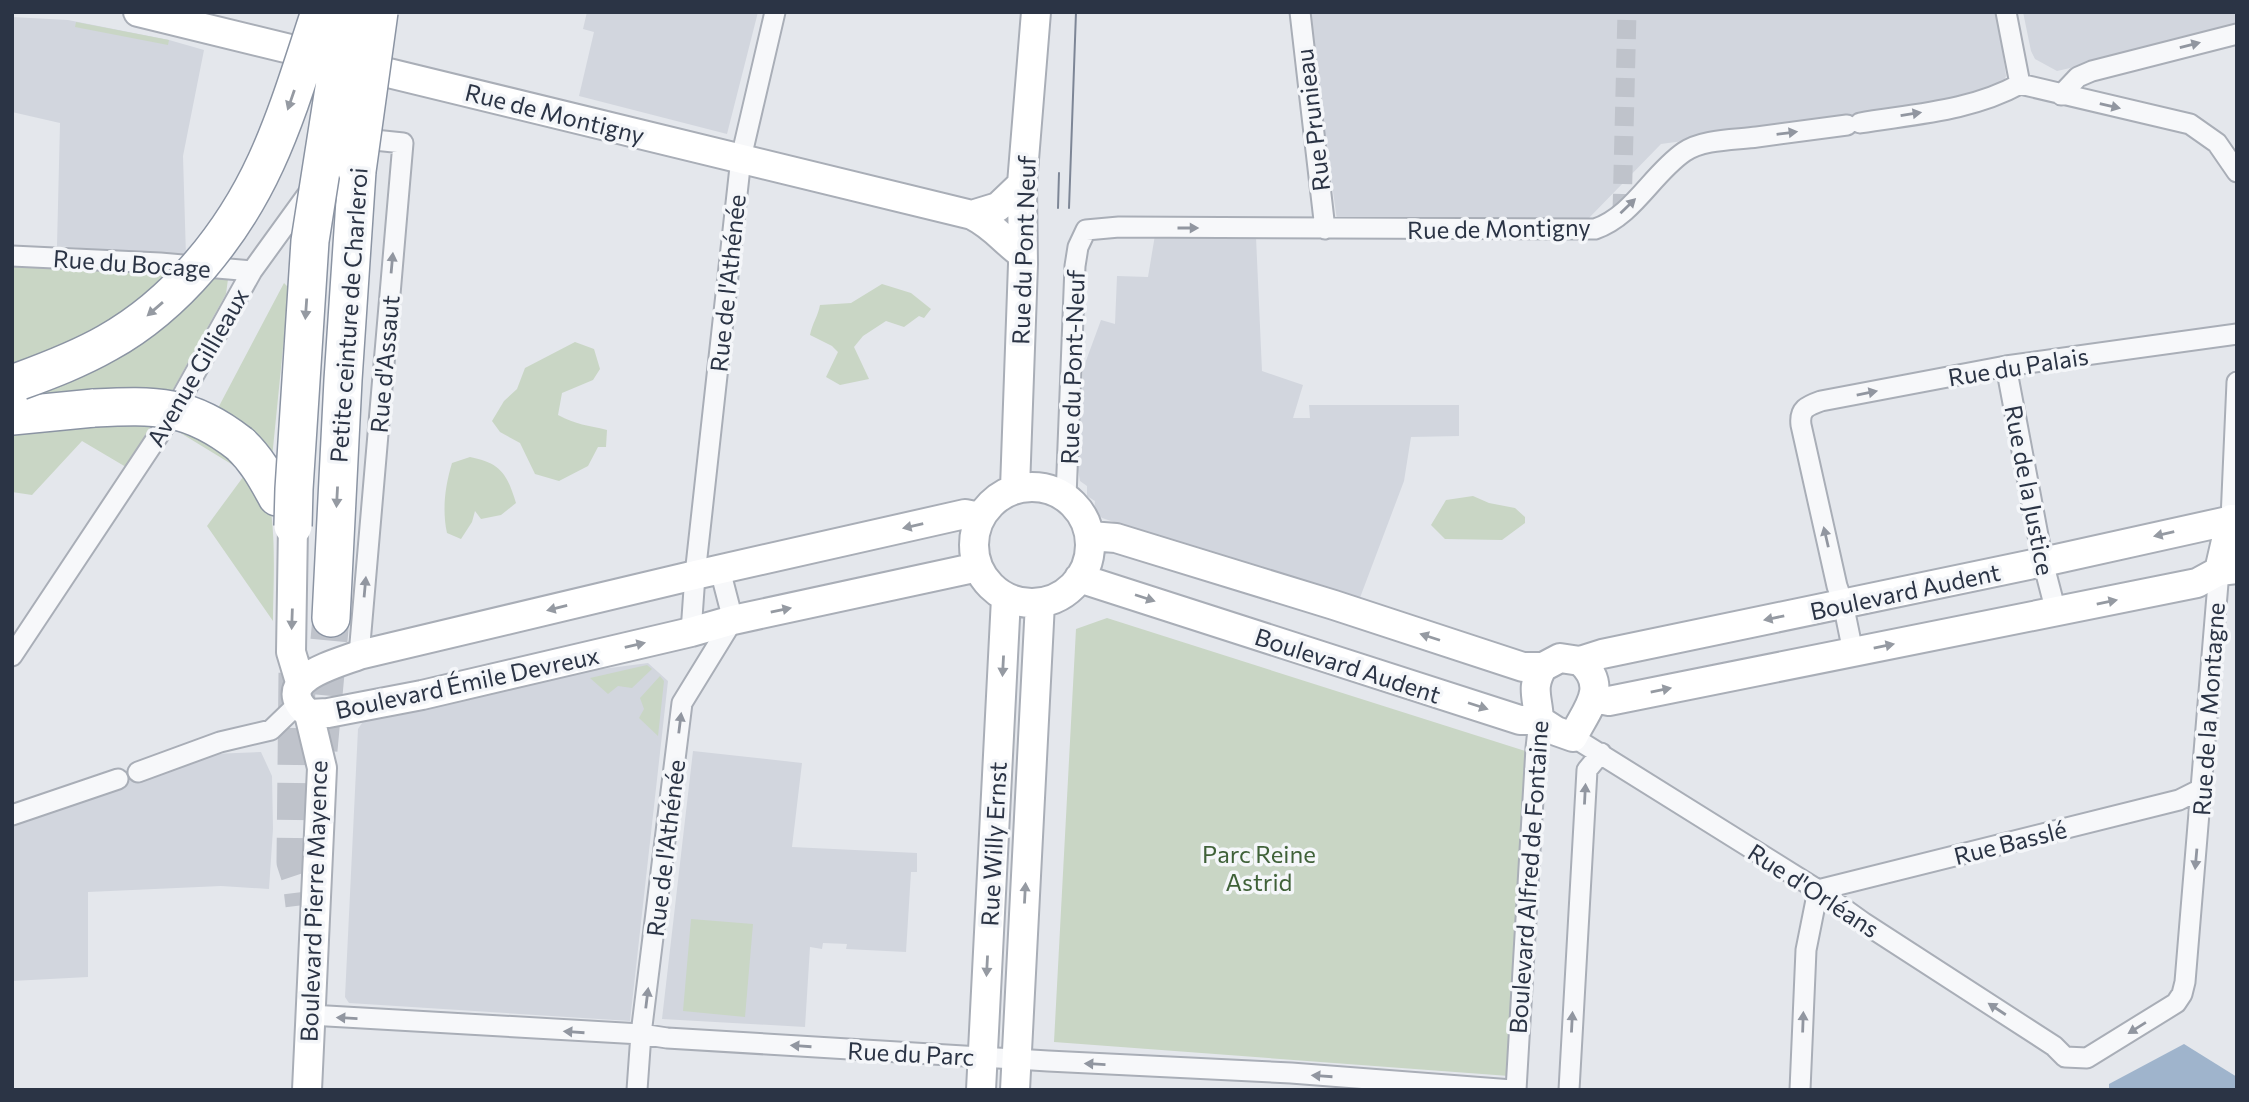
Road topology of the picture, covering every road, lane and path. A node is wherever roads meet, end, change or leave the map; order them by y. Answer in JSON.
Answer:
{"nodes":[{"id":1,"x":138,"y":12,"type":"edge"},
{"id":2,"x":307,"y":12,"type":"edge"},
{"id":3,"x":320,"y":12,"type":"edge"},
{"id":4,"x":336,"y":12,"type":"edge"},
{"id":5,"x":346,"y":12,"type":"edge"},
{"id":6,"x":356,"y":12,"type":"edge"},
{"id":7,"x":379,"y":12,"type":"edge"},
{"id":8,"x":775,"y":12,"type":"edge"},
{"id":9,"x":1036,"y":12,"type":"edge"},
{"id":10,"x":1300,"y":12,"type":"edge"},
{"id":11,"x":2006,"y":12,"type":"edge"},
{"id":12,"x":2237,"y":34,"type":"edge"},
{"id":13,"x":296,"y":50,"type":"junction"},
{"id":14,"x":345,"y":63,"type":"junction"},
{"id":15,"x":2020,"y":84,"type":"junction"},
{"id":16,"x":2061,"y":95,"type":"junction"},
{"id":17,"x":337,"y":124,"type":"junction"},
{"id":18,"x":741,"y":158,"type":"junction"},
{"id":19,"x":2237,"y":172,"type":"edge"},
{"id":20,"x":1022,"y":184,"type":"junction"},
{"id":21,"x":972,"y":215,"type":"junction"},
{"id":22,"x":1119,"y":227,"type":"joint"},
{"id":23,"x":1325,"y":229,"type":"junction"},
{"id":24,"x":1022,"y":254,"type":"junction"},
{"id":25,"x":12,"y":256,"type":"edge"},
{"id":26,"x":252,"y":271,"type":"junction"},
{"id":27,"x":2237,"y":334,"type":"edge"},
{"id":28,"x":2006,"y":366,"type":"junction"},
{"id":29,"x":2237,"y":383,"type":"edge"},
{"id":30,"x":15,"y":394,"type":"edge"},
{"id":31,"x":1015,"y":488,"type":"junction"},
{"id":32,"x":1066,"y":497,"type":"junction"},
{"id":33,"x":285,"y":512,"type":"junction"},
{"id":34,"x":980,"y":517,"type":"junction"},
{"id":35,"x":2234,"y":519,"type":"edge"},
{"id":36,"x":1090,"y":536,"type":"junction"},
{"id":37,"x":2043,"y":562,"type":"junction"},
{"id":38,"x":978,"y":568,"type":"junction"},
{"id":39,"x":2228,"y":570,"type":"edge"},
{"id":40,"x":707,"y":572,"type":"junction"},
{"id":41,"x":1079,"y":578,"type":"junction"},
{"id":42,"x":1006,"y":598,"type":"junction"},
{"id":43,"x":1040,"y":603,"type":"junction"},
{"id":44,"x":1843,"y":603,"type":"junction"},
{"id":45,"x":2056,"y":612,"type":"junction"},
{"id":46,"x":331,"y":618,"type":"tunnel mouth"},
{"id":47,"x":733,"y":620,"type":"junction"},
{"id":48,"x":691,"y":632,"type":"junction"},
{"id":49,"x":1853,"y":652,"type":"junction"},
{"id":50,"x":359,"y":655,"type":"junction"},
{"id":51,"x":12,"y":656,"type":"edge"},
{"id":52,"x":1580,"y":661,"type":"junction"},
{"id":53,"x":1543,"y":667,"type":"junction"},
{"id":54,"x":1594,"y":698,"type":"junction"},
{"id":55,"x":303,"y":699,"type":"junction"},
{"id":56,"x":1539,"y":720,"type":"junction"},
{"id":57,"x":1573,"y":737,"type":"junction"},
{"id":58,"x":1601,"y":753,"type":"junction"},
{"id":59,"x":138,"y":772,"type":"dead end"},
{"id":60,"x":118,"y":779,"type":"dead end"},
{"id":61,"x":2201,"y":789,"type":"junction"},
{"id":62,"x":12,"y":815,"type":"edge"},
{"id":63,"x":1818,"y":890,"type":"junction"},
{"id":64,"x":310,"y":1015,"type":"junction"},
{"id":65,"x":641,"y":1034,"type":"junction"},
{"id":66,"x":983,"y":1057,"type":"junction"},
{"id":67,"x":2087,"y":1058,"type":"joint"},
{"id":68,"x":1016,"y":1059,"type":"junction"},
{"id":69,"x":307,"y":1090,"type":"edge"},
{"id":70,"x":637,"y":1090,"type":"edge"},
{"id":71,"x":981,"y":1090,"type":"edge"},
{"id":72,"x":1015,"y":1090,"type":"edge"},
{"id":73,"x":1514,"y":1090,"type":"edge"},
{"id":74,"x":1569,"y":1090,"type":"edge"},
{"id":75,"x":1800,"y":1090,"type":"edge"}],
"edges":[{"from":1,"to":13,"type":"street","name":"Rue de Montigny"},
{"from":2,"to":13,"type":"street"},
{"from":3,"to":30,"type":"highway","one_way":true,"bridge":true},
{"from":4,"to":17,"type":"highway","bridge":true},
{"from":5,"to":33,"type":"highway","one_way":true,"bridge":true},
{"from":6,"to":17,"type":"highway"},
{"from":7,"to":46,"type":"highway","name":"Petite ceinture de Charleroi","one_way":true,"bridge":true},
{"from":8,"to":18,"type":"street","name":"Rue de l'Athénée"},
{"from":9,"to":20,"type":"street","name":"Rue du Pont Neuf"},
{"from":10,"to":23,"type":"street","name":"Rue Prunieau"},
{"from":11,"to":15,"type":"street"},
{"from":16,"to":12,"type":"street","one_way":true},
{"from":13,"to":14,"type":"street","name":"Rue de Montigny"},
{"from":14,"to":17,"type":"street","name":"Avenue Gillieaux"},
{"from":14,"to":18,"type":"street","name":"Rue de Montigny"},
{"from":15,"to":16,"type":"street"},
{"from":23,"to":15,"type":"street","name":"Rue de Montigny","one_way":true},
{"from":16,"to":19,"type":"street","one_way":true},
{"from":17,"to":26,"type":"street","name":"Avenue Gillieaux"},
{"from":50,"to":17,"type":"street","name":"Rue d'Assaut","one_way":true},
{"from":18,"to":21,"type":"street","name":"Rue de Montigny"},
{"from":18,"to":40,"type":"street","name":"Rue de l'Athénée"},
{"from":20,"to":21,"type":"street"},
{"from":20,"to":24,"type":"street","name":"Rue du Pont Neuf"},
{"from":21,"to":24,"type":"street","name":"Rue de Montigny"},
{"from":22,"to":23,"type":"street","name":"Rue de Montigny","one_way":true},
{"from":22,"to":32,"type":"street","name":"Rue du Pont-Neuf"},
{"from":24,"to":31,"type":"street","name":"Rue du Pont Neuf"},
{"from":25,"to":26,"type":"street","name":"Rue du Bocage"},
{"from":26,"to":51,"type":"street","name":"Avenue Gillieaux"},
{"from":27,"to":28,"type":"street","name":"Rue du Palais"},
{"from":28,"to":37,"type":"street","name":"Rue de la Justice"},
{"from":44,"to":28,"type":"street","name":"Rue du Palais","one_way":true},
{"from":29,"to":35,"type":"street","name":"Rue de la Montagne"},
{"from":30,"to":33,"type":"highway","bridge":true},
{"from":31,"to":32,"type":"street"},
{"from":31,"to":34,"type":"street"},
{"from":32,"to":36,"type":"street"},
{"from":33,"to":55,"type":"street","name":"Boulevard Pierre Mayence","one_way":true},
{"from":34,"to":38,"type":"street"},
{"from":34,"to":40,"type":"street","name":"Boulevard Émile Devreux","one_way":true},
{"from":35,"to":37,"type":"street","name":"Boulevard Audent","one_way":true},
{"from":35,"to":39,"type":"street","name":"Rue de la Montagne"},
{"from":36,"to":41,"type":"street"},
{"from":53,"to":36,"type":"street","name":"Boulevard Audent","one_way":true},
{"from":37,"to":44,"type":"street","name":"Boulevard Audent"},
{"from":37,"to":45,"type":"street","name":"Rue de la Justice"},
{"from":38,"to":42,"type":"street"},
{"from":47,"to":38,"type":"street","name":"Boulevard Émile Devreux","one_way":true},
{"from":45,"to":39,"type":"street","name":"Boulevard Audent","one_way":true},
{"from":39,"to":61,"type":"street","name":"Rue de la Montagne"},
{"from":40,"to":47,"type":"street"},
{"from":40,"to":48,"type":"street"},
{"from":40,"to":50,"type":"street","name":"Boulevard Émile Devreux","one_way":true},
{"from":41,"to":43,"type":"street"},
{"from":41,"to":56,"type":"street","name":"Boulevard Audent","one_way":true},
{"from":42,"to":43,"type":"street"},
{"from":42,"to":66,"type":"street","name":"Rue Willy Ernst","one_way":true},
{"from":68,"to":43,"type":"street","name":"Rue Willy Ernst","one_way":true},
{"from":44,"to":49,"type":"street"},
{"from":44,"to":52,"type":"street","name":"Boulevard Audent","one_way":true},
{"from":49,"to":45,"type":"street","name":"Boulevard Audent","one_way":true},
{"from":47,"to":48,"type":"street","name":"Boulevard Émile Devreux"},
{"from":65,"to":47,"type":"street","name":"Rue de l'Athénée","one_way":true},
{"from":55,"to":48,"type":"street","name":"Boulevard Émile Devreux","one_way":true},
{"from":54,"to":49,"type":"street","name":"Boulevard Audent","one_way":true},
{"from":50,"to":55,"type":"street","name":"Boulevard Émile Devreux"},
{"from":52,"to":53,"type":"street","name":"Boulevard Audent"},
{"from":52,"to":54,"type":"street"},
{"from":53,"to":56,"type":"street","name":"Boulevard Alfred de Fontaine"},
{"from":54,"to":57,"type":"street"},
{"from":55,"to":59,"type":"street"},
{"from":55,"to":64,"type":"street","name":"Boulevard Pierre Mayence"},
{"from":56,"to":57,"type":"street","name":"Boulevard Audent"},
{"from":56,"to":73,"type":"street","name":"Boulevard Alfred de Fontaine"},
{"from":57,"to":58,"type":"street","name":"Rue d'Orléans"},
{"from":58,"to":63,"type":"street","name":"Rue d'Orléans"},
{"from":74,"to":58,"type":"street","one_way":true},
{"from":60,"to":62,"type":"street"},
{"from":61,"to":63,"type":"street","name":"Rue Basslé"},
{"from":61,"to":67,"type":"street","name":"Rue de la Montagne","one_way":true},
{"from":67,"to":63,"type":"street","name":"Rue d'Orléans","one_way":true},
{"from":75,"to":63,"type":"street","one_way":true},
{"from":65,"to":64,"type":"street","name":"Rue du Parc","one_way":true},
{"from":64,"to":69,"type":"street","name":"Boulevard Pierre Mayence"},
{"from":66,"to":65,"type":"street","name":"Rue du Parc","one_way":true},
{"from":65,"to":70,"type":"street","name":"Rue de l'Athénée"},
{"from":66,"to":68,"type":"street","name":"Rue du Parc"},
{"from":66,"to":71,"type":"street","name":"Rue Willy Ernst"},
{"from":68,"to":72,"type":"street","name":"Rue Willy Ernst"},
{"from":73,"to":68,"type":"street","name":"Rue du Parc","one_way":true}]}
